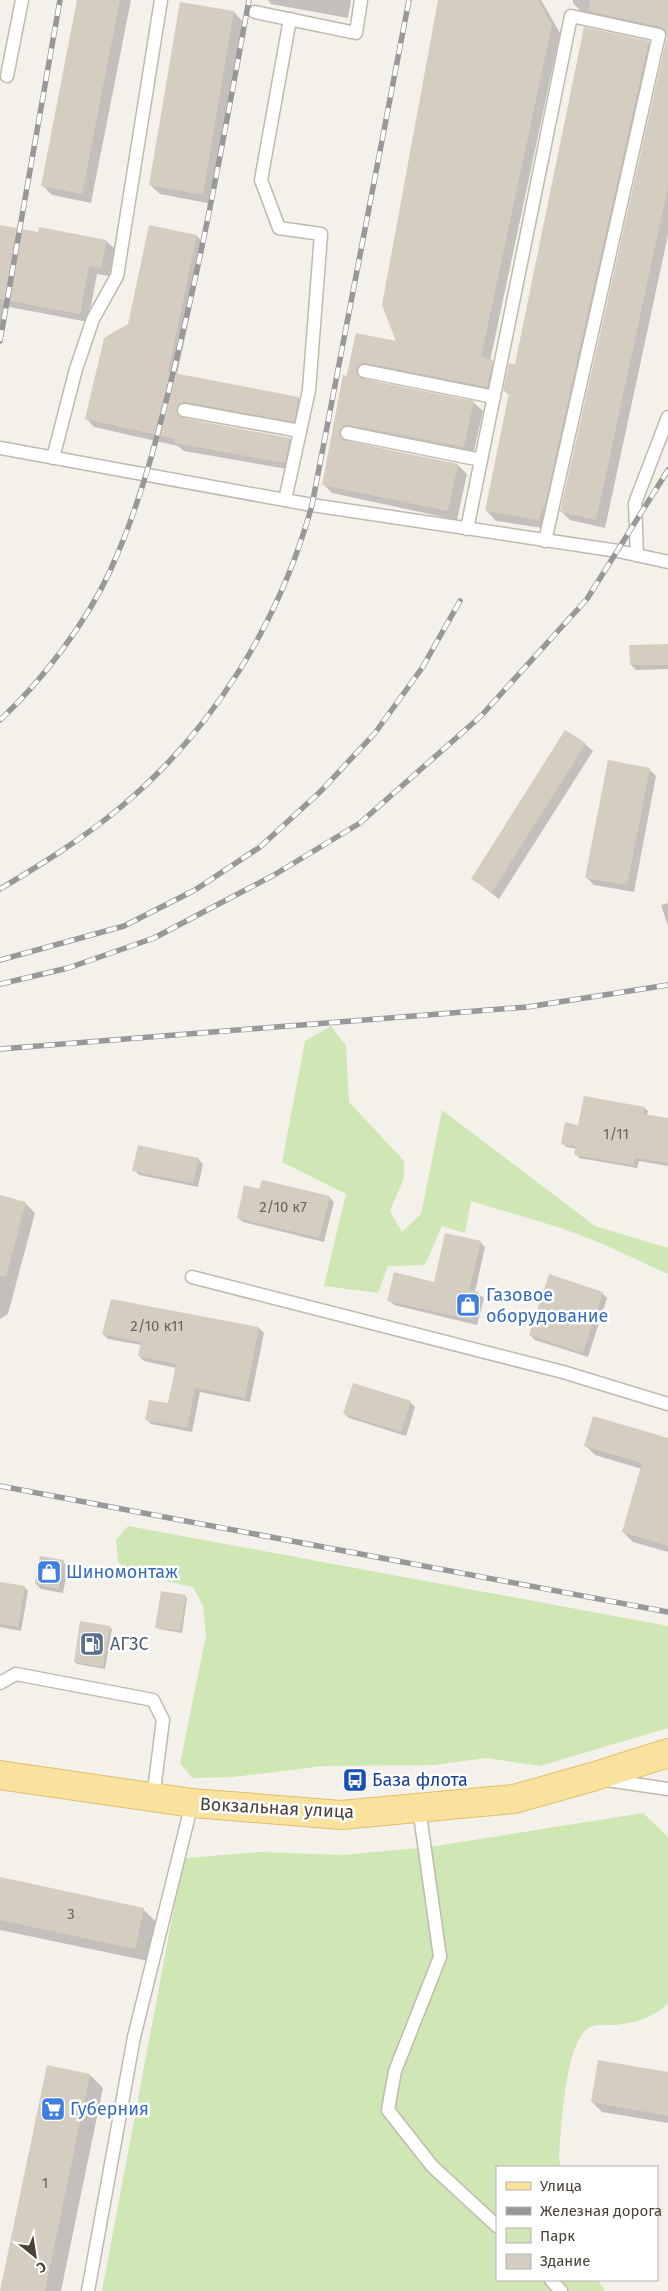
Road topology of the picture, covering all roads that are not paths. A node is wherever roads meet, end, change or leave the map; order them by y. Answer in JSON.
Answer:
{"nodes":[{"id":1,"x":22,"y":0,"type":"edge"},
{"id":2,"x":161,"y":0,"type":"edge"},
{"id":3,"x":361,"y":0,"type":"edge"},
{"id":4,"x":255,"y":12,"type":"dead end"},
{"id":5,"x":290,"y":19,"type":"junction"},
{"id":6,"x":8,"y":76,"type":"dead end"},
{"id":7,"x":364,"y":371,"type":"dead end"},
{"id":8,"x":494,"y":397,"type":"junction"},
{"id":9,"x":184,"y":410,"type":"dead end"},
{"id":10,"x":668,"y":417,"type":"edge"},
{"id":11,"x":300,"y":431,"type":"junction"},
{"id":12,"x":347,"y":433,"type":"dead end"},
{"id":13,"x":0,"y":448,"type":"edge"},
{"id":14,"x":54,"y":458,"type":"junction"},
{"id":15,"x":481,"y":460,"type":"junction"},
{"id":16,"x":285,"y":500,"type":"junction"},
{"id":17,"x":467,"y":529,"type":"junction"},
{"id":18,"x":545,"y":541,"type":"junction"},
{"id":19,"x":637,"y":556,"type":"junction"},
{"id":20,"x":668,"y":562,"type":"edge"},
{"id":21,"x":192,"y":1276,"type":"dead end"},
{"id":22,"x":668,"y":1404,"type":"edge"},
{"id":23,"x":0,"y":1683,"type":"edge"},
{"id":24,"x":668,"y":1753,"type":"edge"},
{"id":25,"x":0,"y":1775,"type":"edge"},
{"id":26,"x":592,"y":1778,"type":"junction"},
{"id":27,"x":668,"y":1789,"type":"edge"},
{"id":28,"x":153,"y":1798,"type":"junction"},
{"id":29,"x":192,"y":1803,"type":"junction"},
{"id":30,"x":419,"y":1808,"type":"junction"},
{"id":31,"x":496,"y":2225,"type":"edge"},
{"id":32,"x":552,"y":2281,"type":"edge"},
{"id":33,"x":88,"y":2291,"type":"edge"},
{"id":34,"x":561,"y":2291,"type":"edge"}],
"edges":[{"from":1,"to":6,"type":"lane"},
{"from":2,"to":14,"type":"lane"},
{"from":3,"to":5,"type":"lane"},
{"from":4,"to":5,"type":"lane"},
{"from":5,"to":11,"type":"lane"},
{"from":7,"to":8,"type":"lane"},
{"from":8,"to":15,"type":"lane"},
{"from":8,"to":18,"type":"lane"},
{"from":9,"to":11,"type":"lane"},
{"from":10,"to":19,"type":"lane"},
{"from":11,"to":16,"type":"lane"},
{"from":12,"to":15,"type":"lane"},
{"from":13,"to":14,"type":"lane"},
{"from":14,"to":16,"type":"lane"},
{"from":15,"to":17,"type":"lane"},
{"from":16,"to":17,"type":"lane"},
{"from":17,"to":18,"type":"lane"},
{"from":18,"to":19,"type":"lane"},
{"from":19,"to":20,"type":"lane"},
{"from":21,"to":22,"type":"lane"},
{"from":23,"to":28,"type":"lane"},
{"from":24,"to":26,"type":"main road","name":"Вокзальная улица"},
{"from":25,"to":28,"type":"main road","name":"Вокзальная улица"},
{"from":26,"to":27,"type":"lane"},
{"from":26,"to":30,"type":"main road","name":"Вокзальная улица"},
{"from":28,"to":29,"type":"main road","name":"Вокзальная улица"},
{"from":29,"to":30,"type":"main road","name":"Вокзальная улица"},
{"from":29,"to":33,"type":"lane"},
{"from":30,"to":31,"type":"lane"},
{"from":32,"to":34,"type":"lane"}]}
